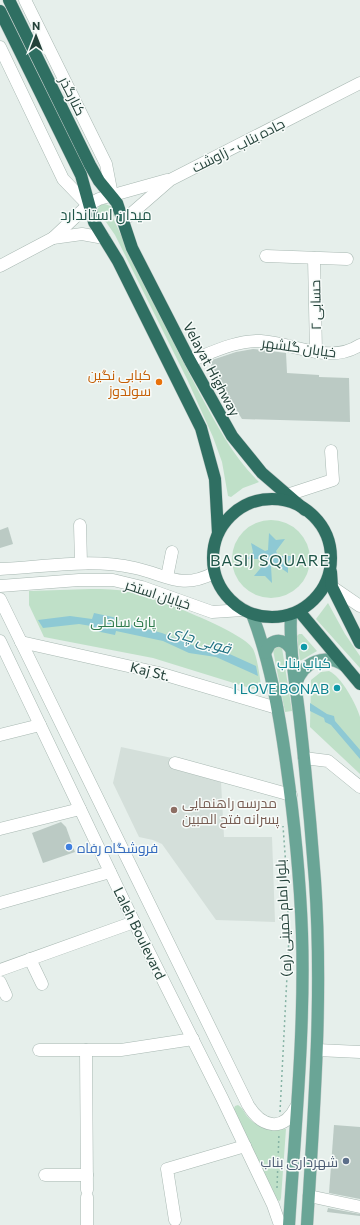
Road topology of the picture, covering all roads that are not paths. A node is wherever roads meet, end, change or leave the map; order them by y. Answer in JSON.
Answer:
{"nodes":[{"id":1,"x":9,"y":0,"type":"edge"},
{"id":2,"x":25,"y":0,"type":"edge"},
{"id":3,"x":0,"y":11,"type":"edge"},
{"id":4,"x":0,"y":47,"type":"edge"},
{"id":5,"x":360,"y":83,"type":"edge"},
{"id":6,"x":170,"y":180,"type":"junction"},
{"id":7,"x":112,"y":195,"type":"junction"},
{"id":8,"x":88,"y":205,"type":"junction"},
{"id":9,"x":124,"y":220,"type":"junction"},
{"id":10,"x":54,"y":238,"type":"junction"},
{"id":11,"x":104,"y":238,"type":"junction"},
{"id":12,"x":266,"y":256,"type":"dead end"},
{"id":13,"x":314,"y":258,"type":"junction"},
{"id":14,"x":347,"y":259,"type":"dead end"},
{"id":15,"x":0,"y":266,"type":"edge"},
{"id":16,"x":360,"y":345,"type":"edge"},
{"id":17,"x":316,"y":352,"type":"junction"},
{"id":18,"x":190,"y":361,"type":"junction"},
{"id":19,"x":331,"y":451,"type":"dead end"},
{"id":20,"x":287,"y":495,"type":"junction"},
{"id":21,"x":306,"y":510,"type":"junction"},
{"id":22,"x":80,"y":525,"type":"dead end"},
{"id":23,"x":218,"y":533,"type":"junction"},
{"id":24,"x":172,"y":552,"type":"dead end"},
{"id":25,"x":80,"y":563,"type":"junction"},
{"id":26,"x":330,"y":568,"type":"junction"},
{"id":27,"x":5,"y":569,"type":"edge"},
{"id":28,"x":214,"y":573,"type":"junction"},
{"id":29,"x":167,"y":577,"type":"junction"},
{"id":30,"x":6,"y":586,"type":"edge"},
{"id":31,"x":332,"y":587,"type":"junction"},
{"id":32,"x":0,"y":599,"type":"edge"},
{"id":33,"x":360,"y":606,"type":"edge"},
{"id":34,"x":248,"y":612,"type":"junction"},
{"id":35,"x":295,"y":613,"type":"junction"},
{"id":36,"x":21,"y":642,"type":"junction"},
{"id":37,"x":360,"y":643,"type":"edge"},
{"id":38,"x":1,"y":646,"type":"edge"},
{"id":39,"x":291,"y":649,"type":"junction"},
{"id":40,"x":55,"y":650,"type":"junction"},
{"id":41,"x":265,"y":653,"type":"junction"},
{"id":42,"x":32,"y":666,"type":"junction"},
{"id":43,"x":345,"y":666,"type":"junction"},
{"id":44,"x":360,"y":684,"type":"edge"},
{"id":45,"x":296,"y":685,"type":"junction"},
{"id":46,"x":277,"y":708,"type":"junction"},
{"id":47,"x":40,"y":725,"type":"junction"},
{"id":48,"x":0,"y":735,"type":"edge"},
{"id":49,"x":304,"y":758,"type":"junction"},
{"id":50,"x":175,"y":764,"type":"dead end"},
{"id":51,"x":360,"y":787,"type":"edge"},
{"id":52,"x":291,"y":795,"type":"junction"},
{"id":53,"x":80,"y":810,"type":"junction"},
{"id":54,"x":0,"y":829,"type":"edge"},
{"id":55,"x":110,"y":872,"type":"junction"},
{"id":56,"x":0,"y":903,"type":"edge"},
{"id":57,"x":134,"y":922,"type":"junction"},
{"id":58,"x":30,"y":959,"type":"junction"},
{"id":59,"x":0,"y":970,"type":"edge"},
{"id":60,"x":0,"y":982,"type":"edge"},
{"id":61,"x":42,"y":984,"type":"dead end"},
{"id":62,"x":6,"y":995,"type":"dead end"},
{"id":63,"x":193,"y":1039,"type":"junction"},
{"id":64,"x":39,"y":1050,"type":"dead end"},
{"id":65,"x":86,"y":1050,"type":"junction"},
{"id":66,"x":317,"y":1050,"type":"junction"},
{"id":67,"x":360,"y":1052,"type":"edge"},
{"id":68,"x":241,"y":1091,"type":"junction"},
{"id":69,"x":222,"y":1098,"type":"junction"},
{"id":70,"x":248,"y":1105,"type":"junction"},
{"id":71,"x":296,"y":1107,"type":"junction"},
{"id":72,"x":230,"y":1114,"type":"junction"},
{"id":73,"x":245,"y":1146,"type":"junction"},
{"id":74,"x":45,"y":1175,"type":"dead end"},
{"id":75,"x":87,"y":1175,"type":"junction"},
{"id":76,"x":309,"y":1196,"type":"junction"},
{"id":77,"x":360,"y":1207,"type":"edge"},
{"id":78,"x":175,"y":1220,"type":"dead end"},
{"id":79,"x":87,"y":1225,"type":"edge"},
{"id":80,"x":280,"y":1225,"type":"edge"},
{"id":81,"x":289,"y":1225,"type":"edge"},
{"id":82,"x":308,"y":1225,"type":"edge"}],
"edges":[{"from":1,"to":7,"type":"highway"},
{"from":2,"to":7,"type":"street","name":"کنارگذر"},
{"from":3,"to":8,"type":"highway"},
{"from":4,"to":8,"type":"street"},
{"from":5,"to":6,"type":"street","name":"جاده بناب - زاوشت"},
{"from":6,"to":7,"type":"street"},
{"from":6,"to":9,"type":"street","name":"جاده بناب - زاوشت"},
{"from":7,"to":8,"type":"street"},
{"from":7,"to":9,"type":"highway"},
{"from":8,"to":10,"type":"street"},
{"from":8,"to":11,"type":"highway"},
{"from":9,"to":18,"type":"highway","name":"Velayat Highway"},
{"from":10,"to":11,"type":"street"},
{"from":10,"to":15,"type":"street"},
{"from":11,"to":23,"type":"highway"},
{"from":12,"to":13,"type":"street"},
{"from":13,"to":14,"type":"street"},
{"from":13,"to":17,"type":"street","name":"حسابی ۲"},
{"from":16,"to":17,"type":"street","name":"خیابان گلشهر"},
{"from":17,"to":18,"type":"street","name":"خیابان گلشهر"},
{"from":18,"to":20,"type":"highway","name":"Velayat Highway"},
{"from":19,"to":20,"type":"street"},
{"from":20,"to":21,"type":"highway","name":"Velayat Highway"},
{"from":21,"to":23,"type":"highway"},
{"from":21,"to":26,"type":"highway"},
{"from":22,"to":25,"type":"street"},
{"from":23,"to":28,"type":"highway"},
{"from":24,"to":29,"type":"street"},
{"from":25,"to":27,"type":"street","name":"خیابان استخر"},
{"from":25,"to":29,"type":"street","name":"خیابان استخر"},
{"from":26,"to":31,"type":"highway"},
{"from":26,"to":35,"type":"highway"},
{"from":27,"to":30,"type":"street"},
{"from":28,"to":29,"type":"street","name":"خیابان استخر"},
{"from":28,"to":34,"type":"highway"},
{"from":30,"to":34,"type":"street","name":"خیابان استخر"},
{"from":31,"to":33,"type":"street"},
{"from":31,"to":37,"type":"highway"},
{"from":32,"to":36,"type":"street","name":"Laleh Boulevard"},
{"from":34,"to":35,"type":"highway"},
{"from":34,"to":41,"type":"main road","name":"بلوار امام خمینی (ره)"},
{"from":35,"to":39,"type":"main road"},
{"from":35,"to":43,"type":"highway"},
{"from":36,"to":40,"type":"street","name":"Kaj St."},
{"from":36,"to":42,"type":"street","name":"Laleh Boulevard"},
{"from":38,"to":47,"type":"street","name":"Laleh Boulevard"},
{"from":39,"to":41,"type":"main road"},
{"from":39,"to":45,"type":"main road"},
{"from":40,"to":42,"type":"street"},
{"from":40,"to":46,"type":"street","name":"Kaj St."},
{"from":41,"to":46,"type":"main road","name":"بلوار امام خمینی (ره)"},
{"from":42,"to":68,"type":"street","name":"Laleh Boulevard"},
{"from":43,"to":44,"type":"highway"},
{"from":43,"to":45,"type":"main road"},
{"from":45,"to":49,"type":"main road"},
{"from":46,"to":52,"type":"main road","name":"بلوار امام خمینی (ره)"},
{"from":47,"to":48,"type":"street"},
{"from":47,"to":53,"type":"street","name":"Laleh Boulevard"},
{"from":49,"to":51,"type":"street"},
{"from":49,"to":66,"type":"main road"},
{"from":50,"to":52,"type":"street"},
{"from":52,"to":71,"type":"main road","name":"بلوار امام خمینی (ره)"},
{"from":53,"to":54,"type":"street"},
{"from":53,"to":55,"type":"street","name":"Laleh Boulevard"},
{"from":55,"to":56,"type":"street"},
{"from":55,"to":57,"type":"street","name":"Laleh Boulevard"},
{"from":57,"to":58,"type":"street"},
{"from":57,"to":63,"type":"street","name":"Laleh Boulevard"},
{"from":58,"to":59,"type":"street"},
{"from":58,"to":61,"type":"street"},
{"from":60,"to":62,"type":"street"},
{"from":63,"to":65,"type":"street"},
{"from":63,"to":69,"type":"street","name":"Laleh Boulevard"},
{"from":64,"to":65,"type":"street"},
{"from":65,"to":75,"type":"street"},
{"from":66,"to":67,"type":"street"},
{"from":66,"to":76,"type":"main road"},
{"from":68,"to":69,"type":"street"},
{"from":68,"to":70,"type":"street","name":"Laleh Boulevard"},
{"from":69,"to":72,"type":"street","name":"Laleh Boulevard"},
{"from":70,"to":71,"type":"street","name":"Laleh Boulevard"},
{"from":70,"to":72,"type":"street"},
{"from":71,"to":81,"type":"main road","name":"بلوار امام خمینی (ره)"},
{"from":72,"to":73,"type":"street","name":"Laleh Boulevard"},
{"from":73,"to":78,"type":"street"},
{"from":73,"to":80,"type":"street","name":"Laleh Boulevard"},
{"from":74,"to":75,"type":"street"},
{"from":75,"to":79,"type":"street"},
{"from":76,"to":77,"type":"street"},
{"from":76,"to":82,"type":"main road"}]}
